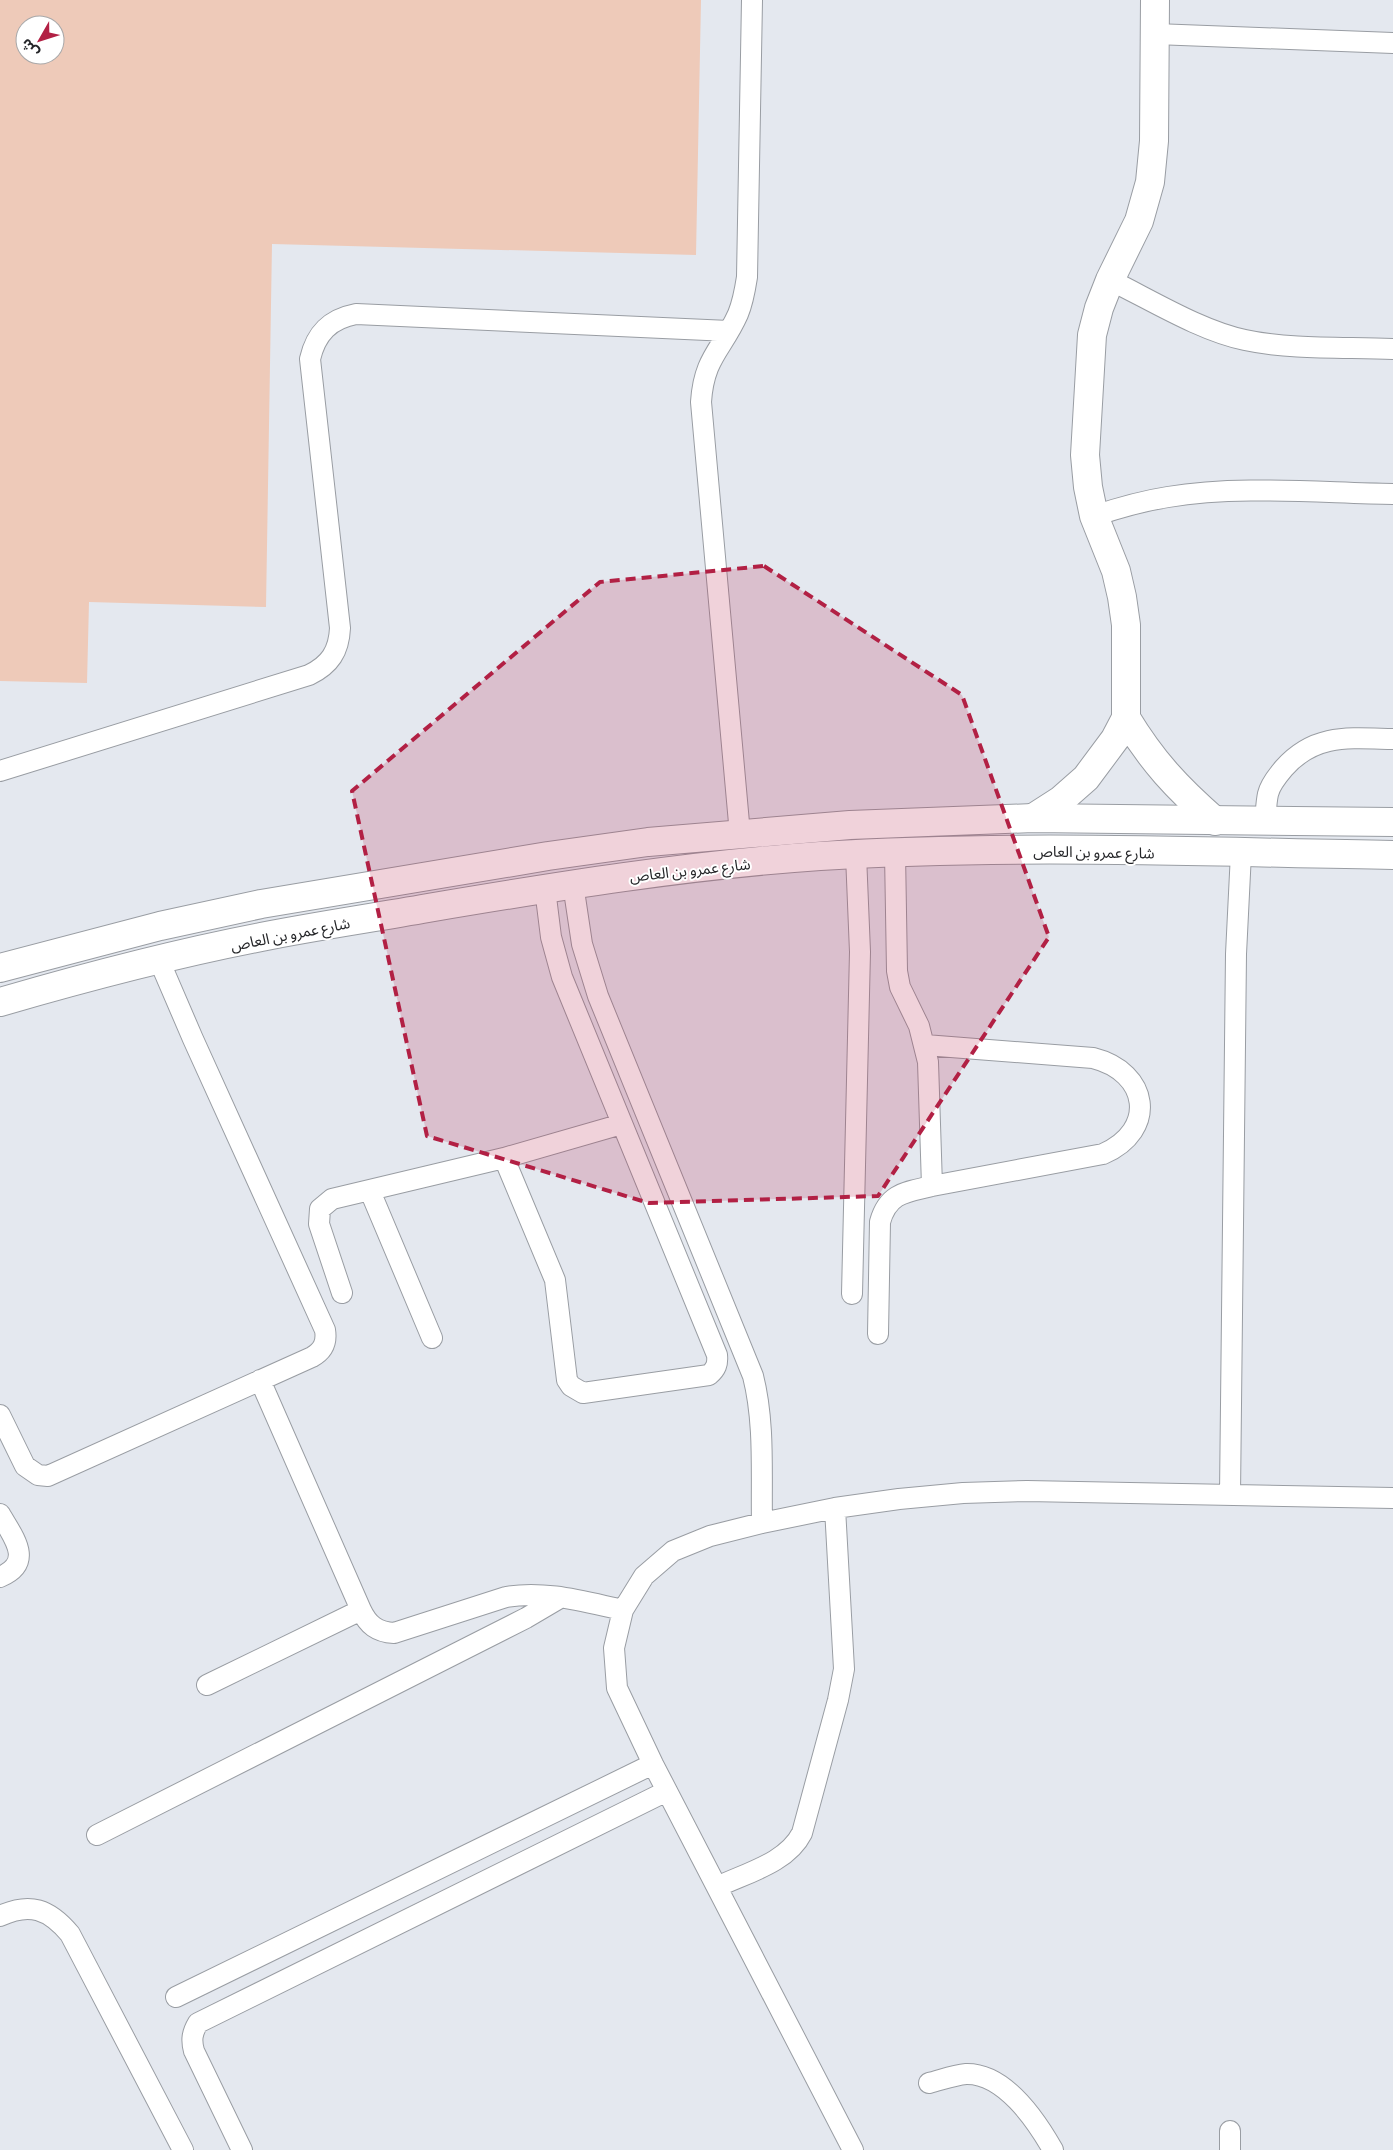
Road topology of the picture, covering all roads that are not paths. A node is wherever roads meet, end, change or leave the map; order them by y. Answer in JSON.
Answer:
{"nodes":[{"id":1,"x":752,"y":0,"type":"edge"},
{"id":2,"x":1155,"y":0,"type":"edge"},
{"id":3,"x":1155,"y":34,"type":"junction"},
{"id":4,"x":1393,"y":43,"type":"edge"},
{"id":5,"x":1110,"y":280,"type":"junction"},
{"id":6,"x":729,"y":331,"type":"junction"},
{"id":7,"x":1393,"y":349,"type":"edge"},
{"id":8,"x":1393,"y":494,"type":"edge"},
{"id":9,"x":1094,"y":516,"type":"junction"},
{"id":10,"x":1126,"y":718,"type":"junction"},
{"id":11,"x":1393,"y":739,"type":"edge"},
{"id":12,"x":0,"y":771,"type":"edge"},
{"id":13,"x":1033,"y":818,"type":"junction"},
{"id":14,"x":1215,"y":821,"type":"junction"},
{"id":15,"x":1265,"y":821,"type":"junction"},
{"id":16,"x":1393,"y":822,"type":"edge"},
{"id":17,"x":740,"y":834,"type":"junction"},
{"id":18,"x":895,"y":853,"type":"junction"},
{"id":19,"x":1240,"y":853,"type":"junction"},
{"id":20,"x":856,"y":855,"type":"junction"},
{"id":21,"x":1393,"y":855,"type":"edge"},
{"id":22,"x":573,"y":884,"type":"junction"},
{"id":23,"x":545,"y":889,"type":"junction"},
{"id":24,"x":159,"y":960,"type":"junction"},
{"id":25,"x":0,"y":968,"type":"edge"},
{"id":26,"x":0,"y":1002,"type":"edge"},
{"id":27,"x":925,"y":1045,"type":"junction"},
{"id":28,"x":622,"y":1124,"type":"junction"},
{"id":29,"x":504,"y":1158,"type":"junction"},
{"id":30,"x":932,"y":1186,"type":"junction"},
{"id":31,"x":370,"y":1191,"type":"junction"},
{"id":32,"x":342,"y":1293,"type":"dead end"},
{"id":33,"x":852,"y":1294,"type":"dead end"},
{"id":34,"x":878,"y":1334,"type":"dead end"},
{"id":35,"x":432,"y":1338,"type":"dead end"},
{"id":36,"x":260,"y":1380,"type":"junction"},
{"id":37,"x":0,"y":1415,"type":"edge"},
{"id":38,"x":1230,"y":1495,"type":"junction"},
{"id":39,"x":1393,"y":1498,"type":"edge"},
{"id":40,"x":835,"y":1508,"type":"junction"},
{"id":41,"x":0,"y":1514,"type":"edge"},
{"id":42,"x":762,"y":1522,"type":"junction"},
{"id":43,"x":0,"y":1577,"type":"edge"},
{"id":44,"x":560,"y":1598,"type":"junction"},
{"id":45,"x":361,"y":1610,"type":"junction"},
{"id":46,"x":623,"y":1610,"type":"junction"},
{"id":47,"x":207,"y":1685,"type":"dead end"},
{"id":48,"x":653,"y":1764,"type":"junction"},
{"id":49,"x":668,"y":1791,"type":"junction"},
{"id":50,"x":97,"y":1835,"type":"dead end"},
{"id":51,"x":717,"y":1887,"type":"junction"},
{"id":52,"x":0,"y":1916,"type":"edge"},
{"id":53,"x":176,"y":1997,"type":"dead end"},
{"id":54,"x":929,"y":2083,"type":"dead end"},
{"id":55,"x":851,"y":2149,"type":"edge"},
{"id":56,"x":183,"y":2150,"type":"edge"},
{"id":57,"x":242,"y":2150,"type":"edge"},
{"id":58,"x":1053,"y":2150,"type":"edge"}],
"edges":[{"from":1,"to":6,"type":"lane"},
{"from":2,"to":3,"type":"main road"},
{"from":3,"to":4,"type":"lane"},
{"from":3,"to":5,"type":"main road"},
{"from":5,"to":7,"type":"lane"},
{"from":5,"to":9,"type":"main road"},
{"from":6,"to":12,"type":"lane"},
{"from":6,"to":17,"type":"lane"},
{"from":8,"to":9,"type":"lane"},
{"from":9,"to":10,"type":"main road"},
{"from":10,"to":13,"type":"main road"},
{"from":10,"to":14,"type":"main road"},
{"from":11,"to":15,"type":"lane"},
{"from":13,"to":14,"type":"main road","name":"شارع عمرو بن العاص"},
{"from":13,"to":17,"type":"main road","name":"شارع عمرو بن العاص"},
{"from":14,"to":15,"type":"main road","name":"شارع عمرو بن العاص"},
{"from":15,"to":16,"type":"main road","name":"شارع عمرو بن العاص"},
{"from":17,"to":25,"type":"main road","name":"شارع عمرو بن العاص"},
{"from":18,"to":19,"type":"main road","name":"شارع عمرو بن العاص"},
{"from":18,"to":20,"type":"main road","name":"شارع عمرو بن العاص"},
{"from":18,"to":27,"type":"lane"},
{"from":19,"to":21,"type":"main road","name":"شارع عمرو بن العاص"},
{"from":19,"to":38,"type":"lane"},
{"from":20,"to":22,"type":"main road","name":"شارع عمرو بن العاص"},
{"from":20,"to":33,"type":"lane"},
{"from":22,"to":23,"type":"main road","name":"شارع عمرو بن العاص"},
{"from":22,"to":42,"type":"lane"},
{"from":23,"to":24,"type":"main road","name":"شارع عمرو بن العاص"},
{"from":23,"to":28,"type":"lane"},
{"from":24,"to":26,"type":"main road","name":"شارع عمرو بن العاص"},
{"from":24,"to":36,"type":"lane"},
{"from":27,"to":30,"type":"lane"},
{"from":27,"to":30,"type":"lane"},
{"from":28,"to":29,"type":"lane"},
{"from":28,"to":29,"type":"lane"},
{"from":29,"to":31,"type":"lane"},
{"from":30,"to":34,"type":"lane"},
{"from":31,"to":32,"type":"lane"},
{"from":31,"to":35,"type":"lane"},
{"from":36,"to":37,"type":"lane"},
{"from":36,"to":45,"type":"lane"},
{"from":38,"to":39,"type":"lane"},
{"from":38,"to":40,"type":"lane"},
{"from":40,"to":42,"type":"lane"},
{"from":40,"to":51,"type":"lane"},
{"from":41,"to":43,"type":"lane"},
{"from":42,"to":46,"type":"lane"},
{"from":44,"to":45,"type":"lane"},
{"from":44,"to":46,"type":"lane"},
{"from":44,"to":50,"type":"lane"},
{"from":45,"to":47,"type":"lane"},
{"from":46,"to":48,"type":"lane"},
{"from":48,"to":49,"type":"lane"},
{"from":48,"to":53,"type":"lane"},
{"from":49,"to":51,"type":"lane"},
{"from":49,"to":57,"type":"lane"},
{"from":51,"to":55,"type":"lane"},
{"from":52,"to":56,"type":"lane"},
{"from":54,"to":58,"type":"lane"}]}
